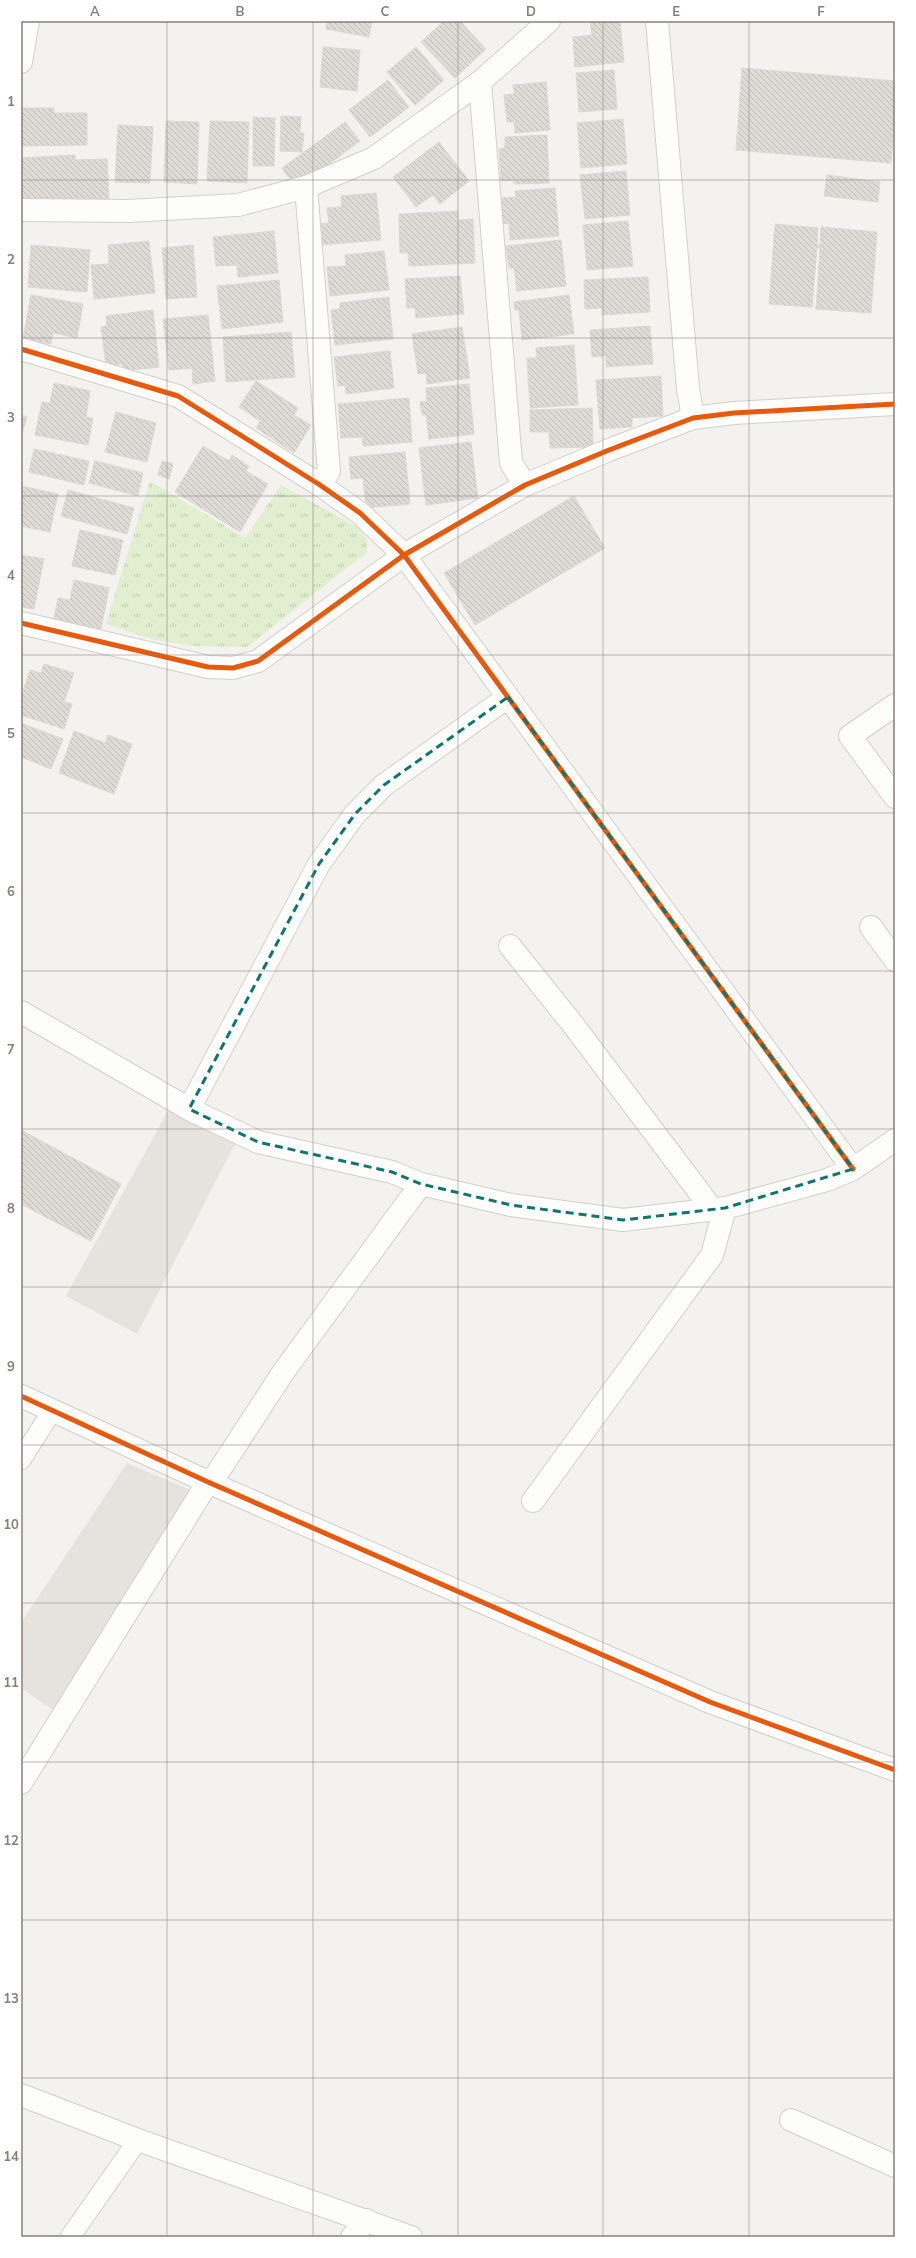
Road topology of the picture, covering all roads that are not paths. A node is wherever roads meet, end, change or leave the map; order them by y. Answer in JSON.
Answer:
{"nodes":[{"id":1,"x":28,"y":21,"type":"edge"},
{"id":2,"x":549,"y":21,"type":"edge"},
{"id":3,"x":657,"y":21,"type":"edge"},
{"id":4,"x":21,"y":62,"type":"edge"},
{"id":5,"x":480,"y":82,"type":"junction"},
{"id":6,"x":306,"y":187,"type":"junction"},
{"id":7,"x":21,"y":210,"type":"edge"},
{"id":8,"x":21,"y":349,"type":"edge"},
{"id":9,"x":895,"y":404,"type":"edge"},
{"id":10,"x":693,"y":418,"type":"junction"},
{"id":11,"x":525,"y":485,"type":"junction"},
{"id":12,"x":320,"y":486,"type":"junction"},
{"id":13,"x":404,"y":555,"type":"junction"},
{"id":14,"x":21,"y":623,"type":"edge"},
{"id":15,"x":508,"y":697,"type":"junction"},
{"id":16,"x":895,"y":705,"type":"edge"},
{"id":17,"x":895,"y":797,"type":"edge"},
{"id":18,"x":871,"y":927,"type":"dead end"},
{"id":19,"x":510,"y":946,"type":"dead end"},
{"id":20,"x":895,"y":960,"type":"edge"},
{"id":21,"x":21,"y":1012,"type":"edge"},
{"id":22,"x":189,"y":1108,"type":"junction"},
{"id":23,"x":895,"y":1140,"type":"edge"},
{"id":24,"x":854,"y":1169,"type":"junction"},
{"id":25,"x":421,"y":1184,"type":"junction"},
{"id":26,"x":719,"y":1208,"type":"junction"},
{"id":27,"x":21,"y":1396,"type":"edge"},
{"id":28,"x":52,"y":1411,"type":"junction"},
{"id":29,"x":21,"y":1460,"type":"edge"},
{"id":30,"x":210,"y":1483,"type":"junction"},
{"id":31,"x":533,"y":1501,"type":"dead end"},
{"id":32,"x":895,"y":1770,"type":"edge"},
{"id":33,"x":21,"y":1783,"type":"edge"},
{"id":34,"x":21,"y":2095,"type":"edge"},
{"id":35,"x":791,"y":2120,"type":"dead end"},
{"id":36,"x":138,"y":2140,"type":"junction"},
{"id":37,"x":895,"y":2166,"type":"edge"},
{"id":38,"x":367,"y":2220,"type":"junction"},
{"id":39,"x":70,"y":2237,"type":"edge"},
{"id":40,"x":352,"y":2237,"type":"edge"},
{"id":41,"x":410,"y":2237,"type":"edge"}],
"edges":[{"from":1,"to":4,"type":"street"},
{"from":2,"to":5,"type":"street"},
{"from":3,"to":10,"type":"street"},
{"from":5,"to":6,"type":"street"},
{"from":5,"to":11,"type":"street"},
{"from":6,"to":7,"type":"street"},
{"from":6,"to":12,"type":"street"},
{"from":8,"to":12,"type":"street"},
{"from":9,"to":10,"type":"street"},
{"from":10,"to":11,"type":"street"},
{"from":11,"to":13,"type":"street"},
{"from":12,"to":13,"type":"street"},
{"from":13,"to":14,"type":"street"},
{"from":13,"to":15,"type":"street"},
{"from":15,"to":22,"type":"street"},
{"from":15,"to":24,"type":"street"},
{"from":16,"to":17,"type":"street"},
{"from":18,"to":20,"type":"street"},
{"from":19,"to":26,"type":"street"},
{"from":21,"to":22,"type":"street"},
{"from":22,"to":25,"type":"street"},
{"from":23,"to":24,"type":"street"},
{"from":24,"to":26,"type":"street"},
{"from":25,"to":26,"type":"street"},
{"from":25,"to":30,"type":"street"},
{"from":26,"to":31,"type":"street"},
{"from":27,"to":28,"type":"street"},
{"from":28,"to":29,"type":"lane"},
{"from":28,"to":30,"type":"street"},
{"from":30,"to":32,"type":"street"},
{"from":30,"to":33,"type":"street"},
{"from":34,"to":36,"type":"street"},
{"from":35,"to":37,"type":"street"},
{"from":36,"to":38,"type":"street"},
{"from":36,"to":39,"type":"lane"},
{"from":38,"to":40,"type":"street"},
{"from":38,"to":41,"type":"street"}]}
